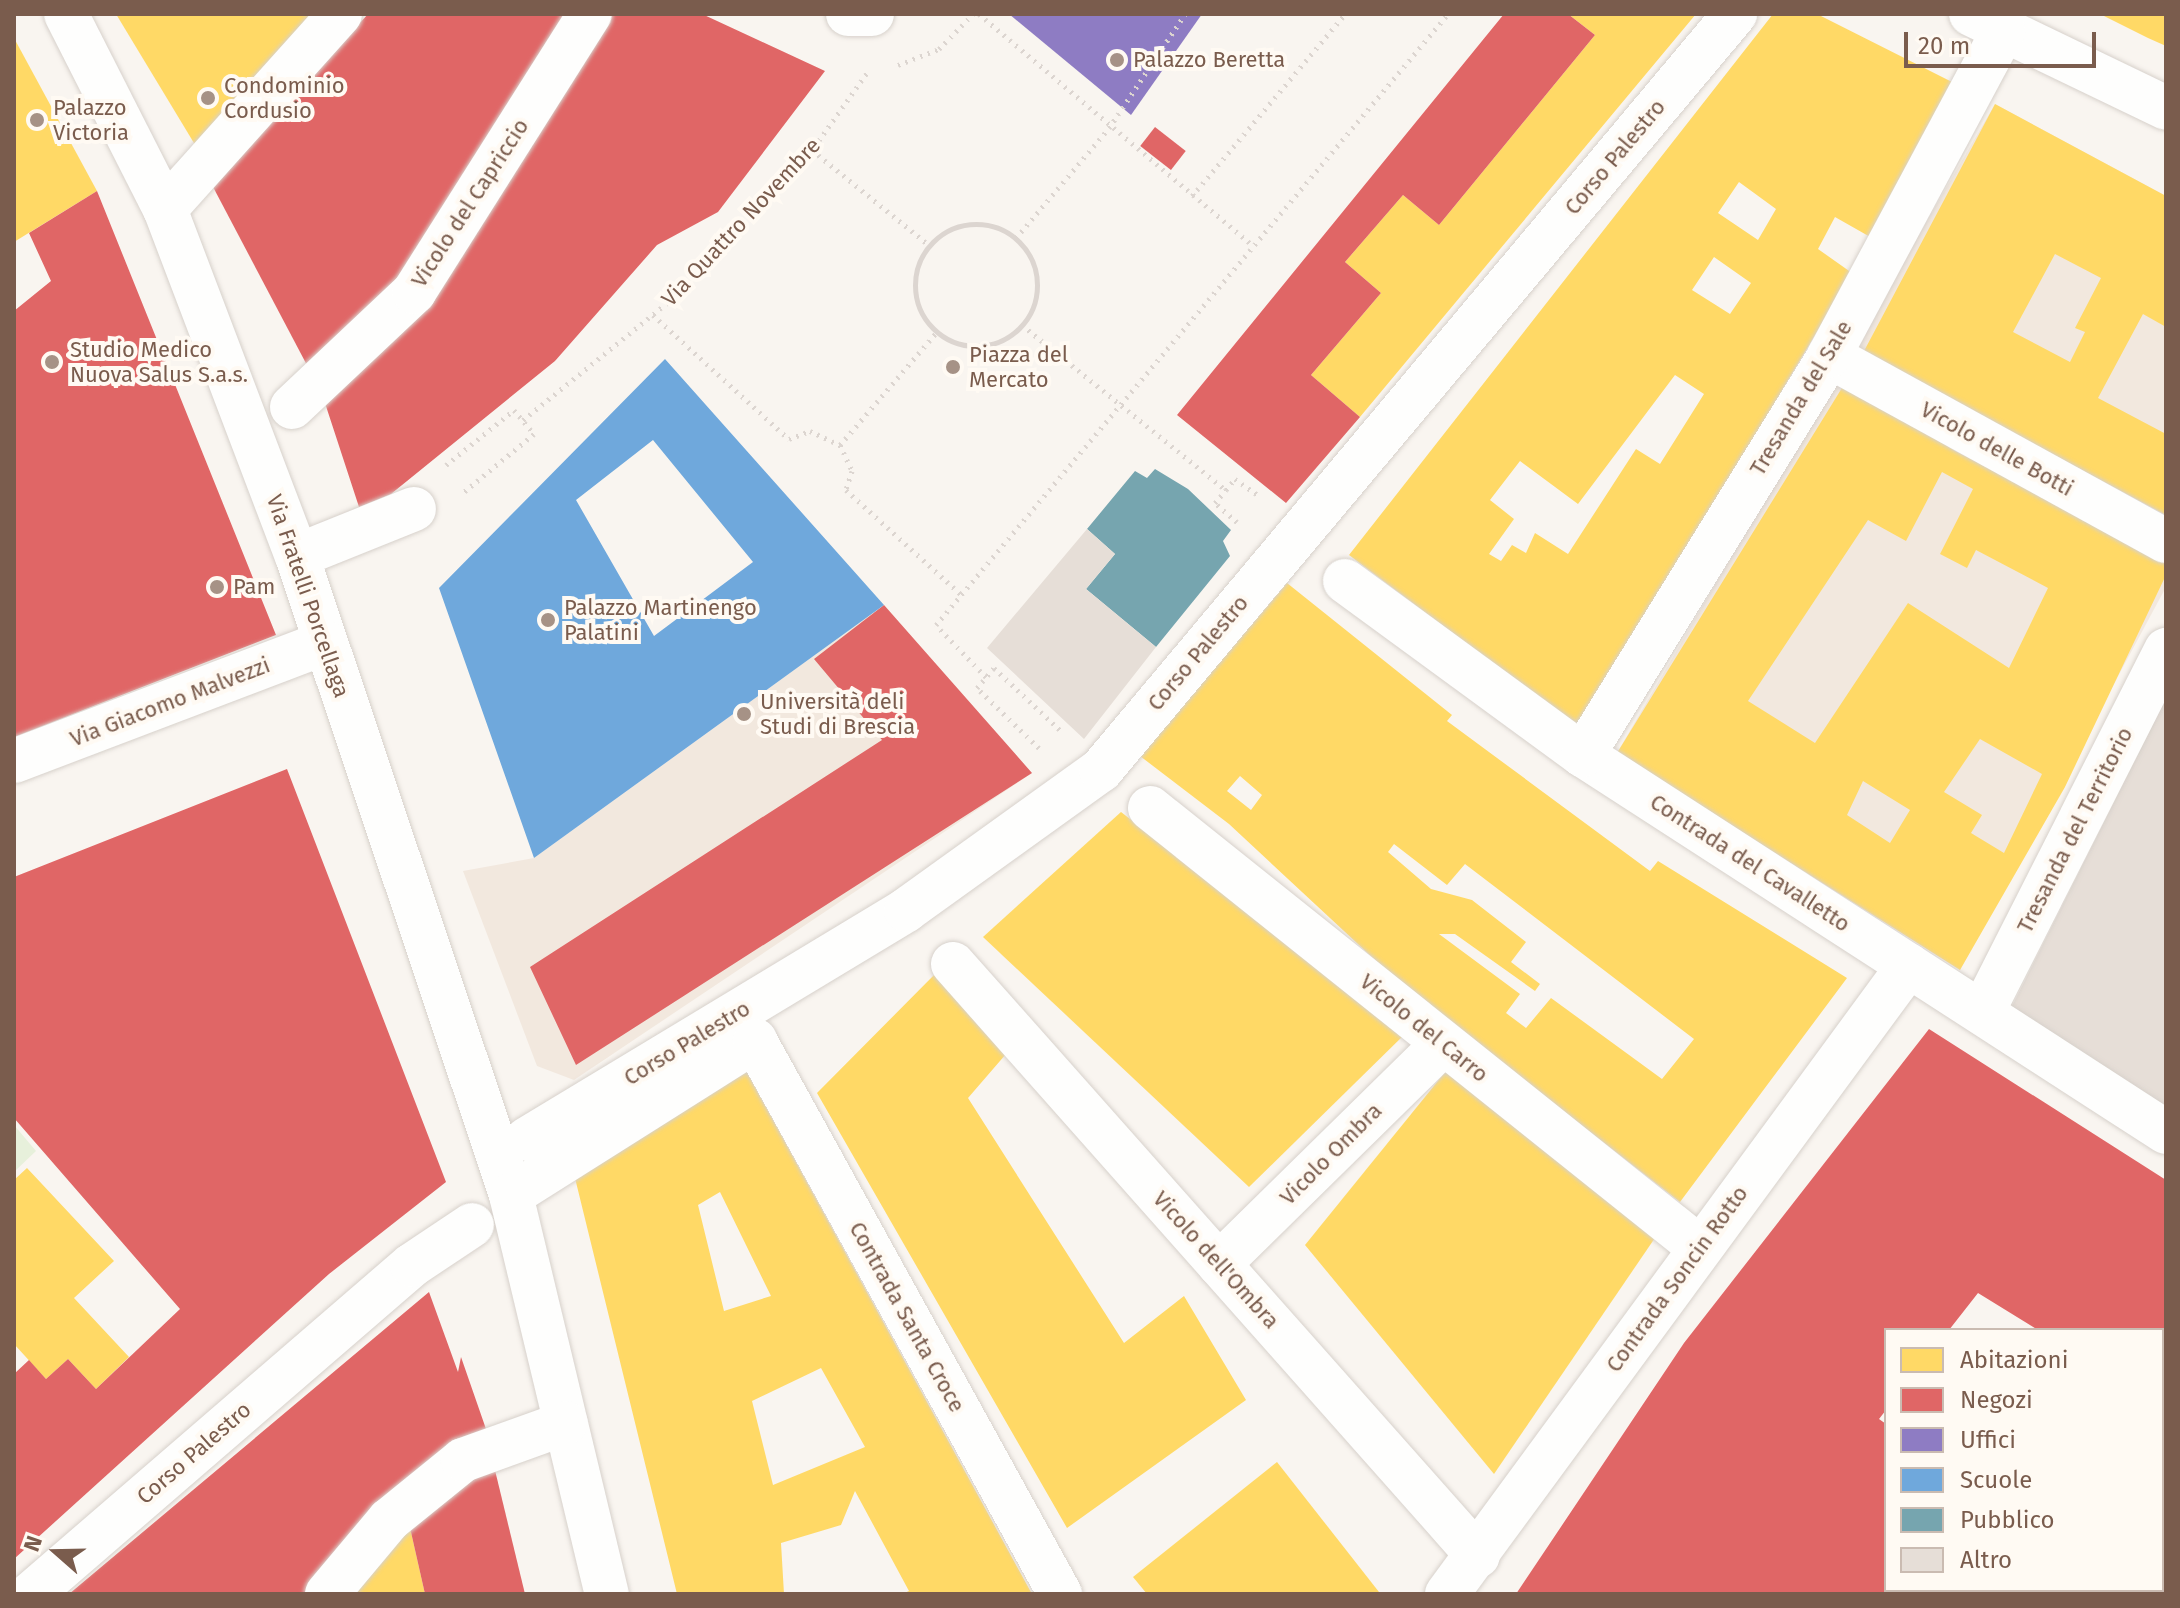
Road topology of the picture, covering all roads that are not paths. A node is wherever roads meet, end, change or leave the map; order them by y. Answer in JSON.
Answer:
{"nodes":[{"id":1,"x":66,"y":14,"type":"edge"},
{"id":2,"x":340,"y":14,"type":"edge"},
{"id":3,"x":590,"y":14,"type":"edge"},
{"id":4,"x":848,"y":14,"type":"edge"},
{"id":5,"x":872,"y":14,"type":"edge"},
{"id":6,"x":1735,"y":14,"type":"edge"},
{"id":7,"x":1987,"y":22,"type":"edge"},
{"id":8,"x":2166,"y":108,"type":"edge"},
{"id":9,"x":165,"y":209,"type":"junction"},
{"id":10,"x":1829,"y":356,"type":"junction"},
{"id":11,"x":292,"y":407,"type":"dead end"},
{"id":12,"x":414,"y":509,"type":"dead end"},
{"id":13,"x":2166,"y":541,"type":"edge"},
{"id":14,"x":297,"y":556,"type":"junction"},
{"id":15,"x":1345,"y":581,"type":"dead end"},
{"id":16,"x":325,"y":643,"type":"junction"},
{"id":17,"x":2166,"y":650,"type":"edge"},
{"id":18,"x":1583,"y":755,"type":"junction"},
{"id":19,"x":14,"y":761,"type":"edge"},
{"id":20,"x":1150,"y":808,"type":"dead end"},
{"id":21,"x":953,"y":964,"type":"dead end"},
{"id":22,"x":1909,"y":965,"type":"junction"},
{"id":23,"x":1983,"y":1011,"type":"junction"},
{"id":24,"x":755,"y":1041,"type":"joint"},
{"id":25,"x":1443,"y":1044,"type":"junction"},
{"id":26,"x":2166,"y":1132,"type":"edge"},
{"id":27,"x":527,"y":1139,"type":"dead end"},
{"id":28,"x":511,"y":1195,"type":"junction"},
{"id":29,"x":472,"y":1225,"type":"dead end"},
{"id":30,"x":1699,"y":1247,"type":"junction"},
{"id":31,"x":1219,"y":1264,"type":"junction"},
{"id":32,"x":566,"y":1423,"type":"junction"},
{"id":33,"x":1478,"y":1556,"type":"junction"},
{"id":34,"x":31,"y":1594,"type":"edge"},
{"id":35,"x":327,"y":1594,"type":"edge"},
{"id":36,"x":607,"y":1594,"type":"edge"},
{"id":37,"x":1060,"y":1594,"type":"edge"},
{"id":38,"x":1447,"y":1594,"type":"edge"}],
"edges":[{"from":1,"to":9,"type":"street","name":"Via Fratelli Porcellaga"},
{"from":2,"to":9,"type":"street"},
{"from":3,"to":11,"type":"street","name":"Vicolo del Capriccio"},
{"from":4,"to":5,"type":"street"},
{"from":6,"to":27,"type":"street","name":"Corso Palestro"},
{"from":7,"to":8,"type":"street"},
{"from":7,"to":10,"type":"street","name":"Tresanda del Sale"},
{"from":9,"to":14,"type":"street","name":"Via Fratelli Porcellaga"},
{"from":10,"to":13,"type":"street","name":"Vicolo delle Botti"},
{"from":10,"to":18,"type":"street","name":"Tresanda del Sale"},
{"from":12,"to":14,"type":"street"},
{"from":14,"to":16,"type":"street","name":"Via Fratelli Porcellaga"},
{"from":15,"to":18,"type":"street","name":"Contrada del Cavalletto"},
{"from":16,"to":19,"type":"street","name":"Via Giacomo Malvezzi"},
{"from":16,"to":28,"type":"street","name":"Via Fratelli Porcellaga"},
{"from":17,"to":23,"type":"street","name":"Tresanda del Territorio"},
{"from":18,"to":22,"type":"street","name":"Contrada del Cavalletto"},
{"from":20,"to":25,"type":"street","name":"Vicolo del Carro"},
{"from":21,"to":31,"type":"street","name":"Vicolo dell'Ombra"},
{"from":22,"to":23,"type":"street","name":"Contrada del Cavalletto"},
{"from":22,"to":30,"type":"street","name":"Contrada Soncin Rotto"},
{"from":23,"to":26,"type":"street","name":"Contrada del Cavalletto"},
{"from":24,"to":28,"type":"street","name":"Corso Palestro"},
{"from":24,"to":37,"type":"street","name":"Contrada Santa Croce"},
{"from":25,"to":30,"type":"street","name":"Vicolo del Carro"},
{"from":25,"to":31,"type":"street","name":"Vicolo Ombra"},
{"from":28,"to":32,"type":"street","name":"Via Fratelli Porcellaga"},
{"from":29,"to":34,"type":"street","name":"Corso Palestro"},
{"from":30,"to":33,"type":"street","name":"Contrada Soncin Rotto"},
{"from":31,"to":33,"type":"street","name":"Vicolo dell'Ombra"},
{"from":32,"to":35,"type":"street"},
{"from":32,"to":36,"type":"street","name":"Via Fratelli Porcellaga"},
{"from":33,"to":38,"type":"street","name":"Contrada Soncin Rotto"}]}
